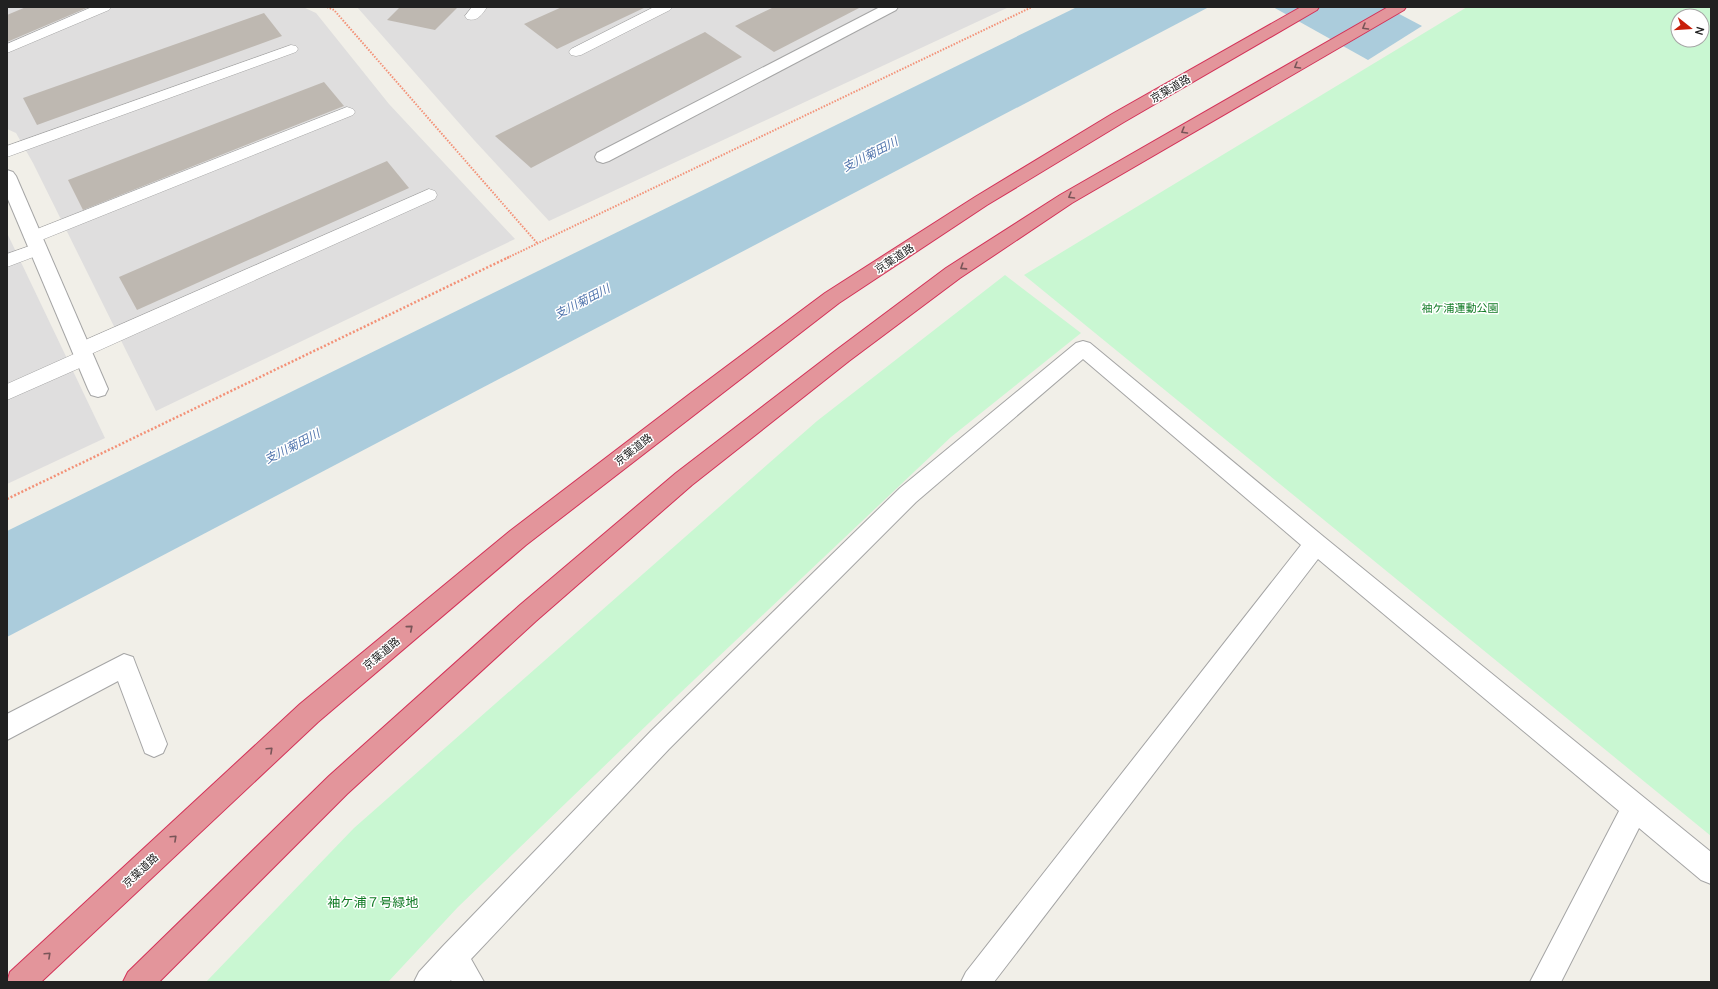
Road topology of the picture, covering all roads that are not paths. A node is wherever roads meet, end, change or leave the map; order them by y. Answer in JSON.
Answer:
{"nodes":[{"id":1,"x":104,"y":7,"type":"edge"},
{"id":2,"x":666,"y":7,"type":"edge"},
{"id":3,"x":891,"y":7,"type":"edge"},
{"id":4,"x":1312,"y":7,"type":"edge"},
{"id":5,"x":1399,"y":7,"type":"edge"},
{"id":6,"x":7,"y":49,"type":"edge"},
{"id":7,"x":290,"y":49,"type":"dead end"},
{"id":8,"x":576,"y":52,"type":"dead end"},
{"id":9,"x":347,"y":112,"type":"dead end"},
{"id":10,"x":7,"y":152,"type":"edge"},
{"id":11,"x":603,"y":157,"type":"dead end"},
{"id":12,"x":8,"y":182,"type":"edge"},
{"id":13,"x":429,"y":195,"type":"dead end"},
{"id":14,"x":36,"y":243,"type":"junction"},
{"id":15,"x":7,"y":261,"type":"edge"},
{"id":16,"x":83,"y":354,"type":"junction"},
{"id":17,"x":98,"y":389,"type":"dead end"},
{"id":18,"x":7,"y":392,"type":"edge"},
{"id":19,"x":1316,"y":544,"type":"junction"},
{"id":20,"x":7,"y":728,"type":"edge"},
{"id":21,"x":154,"y":744,"type":"dead end"},
{"id":22,"x":1636,"y":807,"type":"junction"},
{"id":23,"x":1711,"y":870,"type":"edge"},
{"id":24,"x":452,"y":956,"type":"junction"},
{"id":25,"x":20,"y":982,"type":"edge"},
{"id":26,"x":138,"y":982,"type":"edge"},
{"id":27,"x":429,"y":982,"type":"edge"},
{"id":28,"x":469,"y":982,"type":"edge"},
{"id":29,"x":976,"y":982,"type":"edge"},
{"id":30,"x":1546,"y":982,"type":"edge"}],
"edges":[{"from":1,"to":6,"type":"lane"},
{"from":2,"to":8,"type":"lane"},
{"from":3,"to":11,"type":"street"},
{"from":25,"to":4,"type":"highway","name":"京葉道路","one_way":true},
{"from":5,"to":26,"type":"highway","one_way":true},
{"from":7,"to":10,"type":"lane"},
{"from":9,"to":14,"type":"lane"},
{"from":12,"to":14,"type":"street"},
{"from":13,"to":16,"type":"lane"},
{"from":14,"to":15,"type":"lane"},
{"from":14,"to":16,"type":"street"},
{"from":16,"to":17,"type":"street"},
{"from":16,"to":18,"type":"lane"},
{"from":19,"to":22,"type":"street"},
{"from":19,"to":24,"type":"street"},
{"from":19,"to":29,"type":"street"},
{"from":20,"to":21,"type":"street"},
{"from":22,"to":23,"type":"street"},
{"from":22,"to":30,"type":"street"},
{"from":24,"to":27,"type":"street"},
{"from":24,"to":28,"type":"street"}]}
